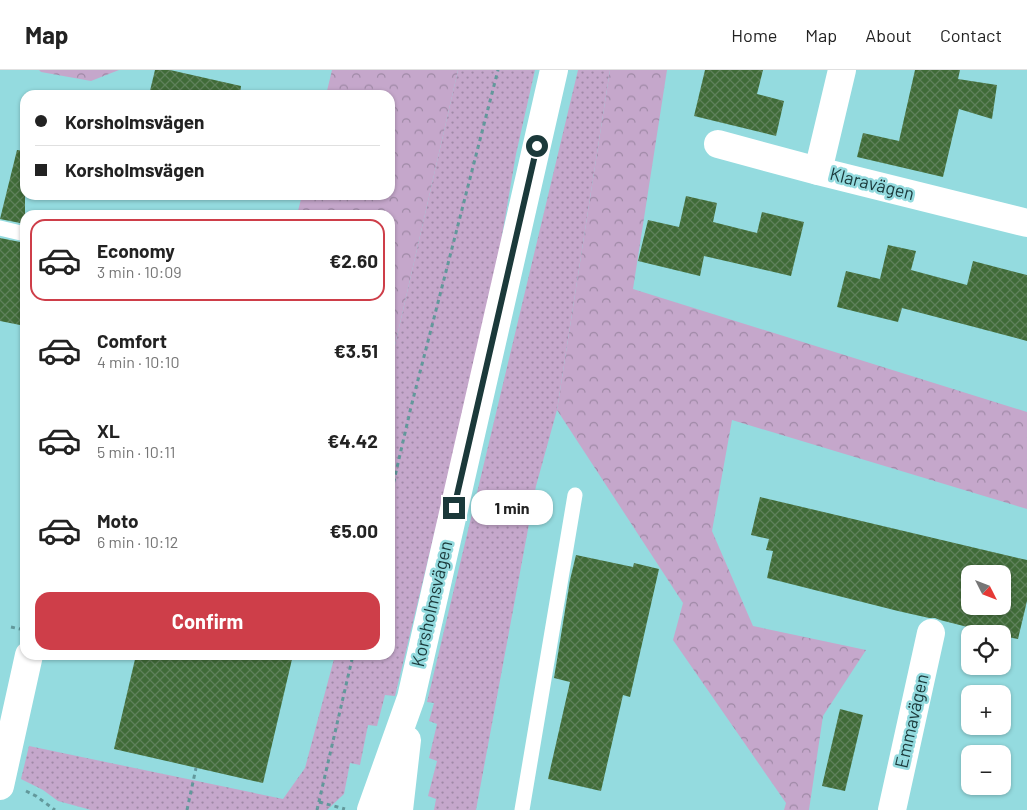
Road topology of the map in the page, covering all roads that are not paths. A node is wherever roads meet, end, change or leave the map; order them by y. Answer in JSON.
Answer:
{"nodes":[{"id":1,"x":554,"y":70,"type":"edge"},
{"id":2,"x":842,"y":70,"type":"edge"},
{"id":3,"x":718,"y":144,"type":"dead end"},
{"id":4,"x":818,"y":171,"type":"junction"},
{"id":5,"x":1027,"y":223,"type":"edge"},
{"id":6,"x":0,"y":228,"type":"edge"},
{"id":7,"x":20,"y":233,"type":"edge"},
{"id":8,"x":576,"y":495,"type":"dead end"},
{"id":9,"x":932,"y":633,"type":"dead end"},
{"id":10,"x":28,"y":660,"type":"edge"},
{"id":11,"x":411,"y":698,"type":"junction"},
{"id":12,"x":9,"y":788,"type":"edge"},
{"id":13,"x":371,"y":810,"type":"edge"},
{"id":14,"x":399,"y":810,"type":"edge"},
{"id":15,"x":522,"y":810,"type":"edge"},
{"id":16,"x":892,"y":810,"type":"edge"}],
"edges":[{"from":1,"to":11,"type":"main road","name":"Korsholmsvägen"},
{"from":2,"to":4,"type":"main road"},
{"from":3,"to":4,"type":"main road","name":"Klaravägen"},
{"from":4,"to":5,"type":"main road","name":"Klaravägen"},
{"from":6,"to":7,"type":"lane"},
{"from":8,"to":15,"type":"lane"},
{"from":9,"to":16,"type":"main road","name":"Emmavägen"},
{"from":10,"to":12,"type":"main road"},
{"from":11,"to":13,"type":"main road","name":"Korsholmsvägen"},
{"from":11,"to":14,"type":"main road","name":"Korsholmsvägen"}]}
